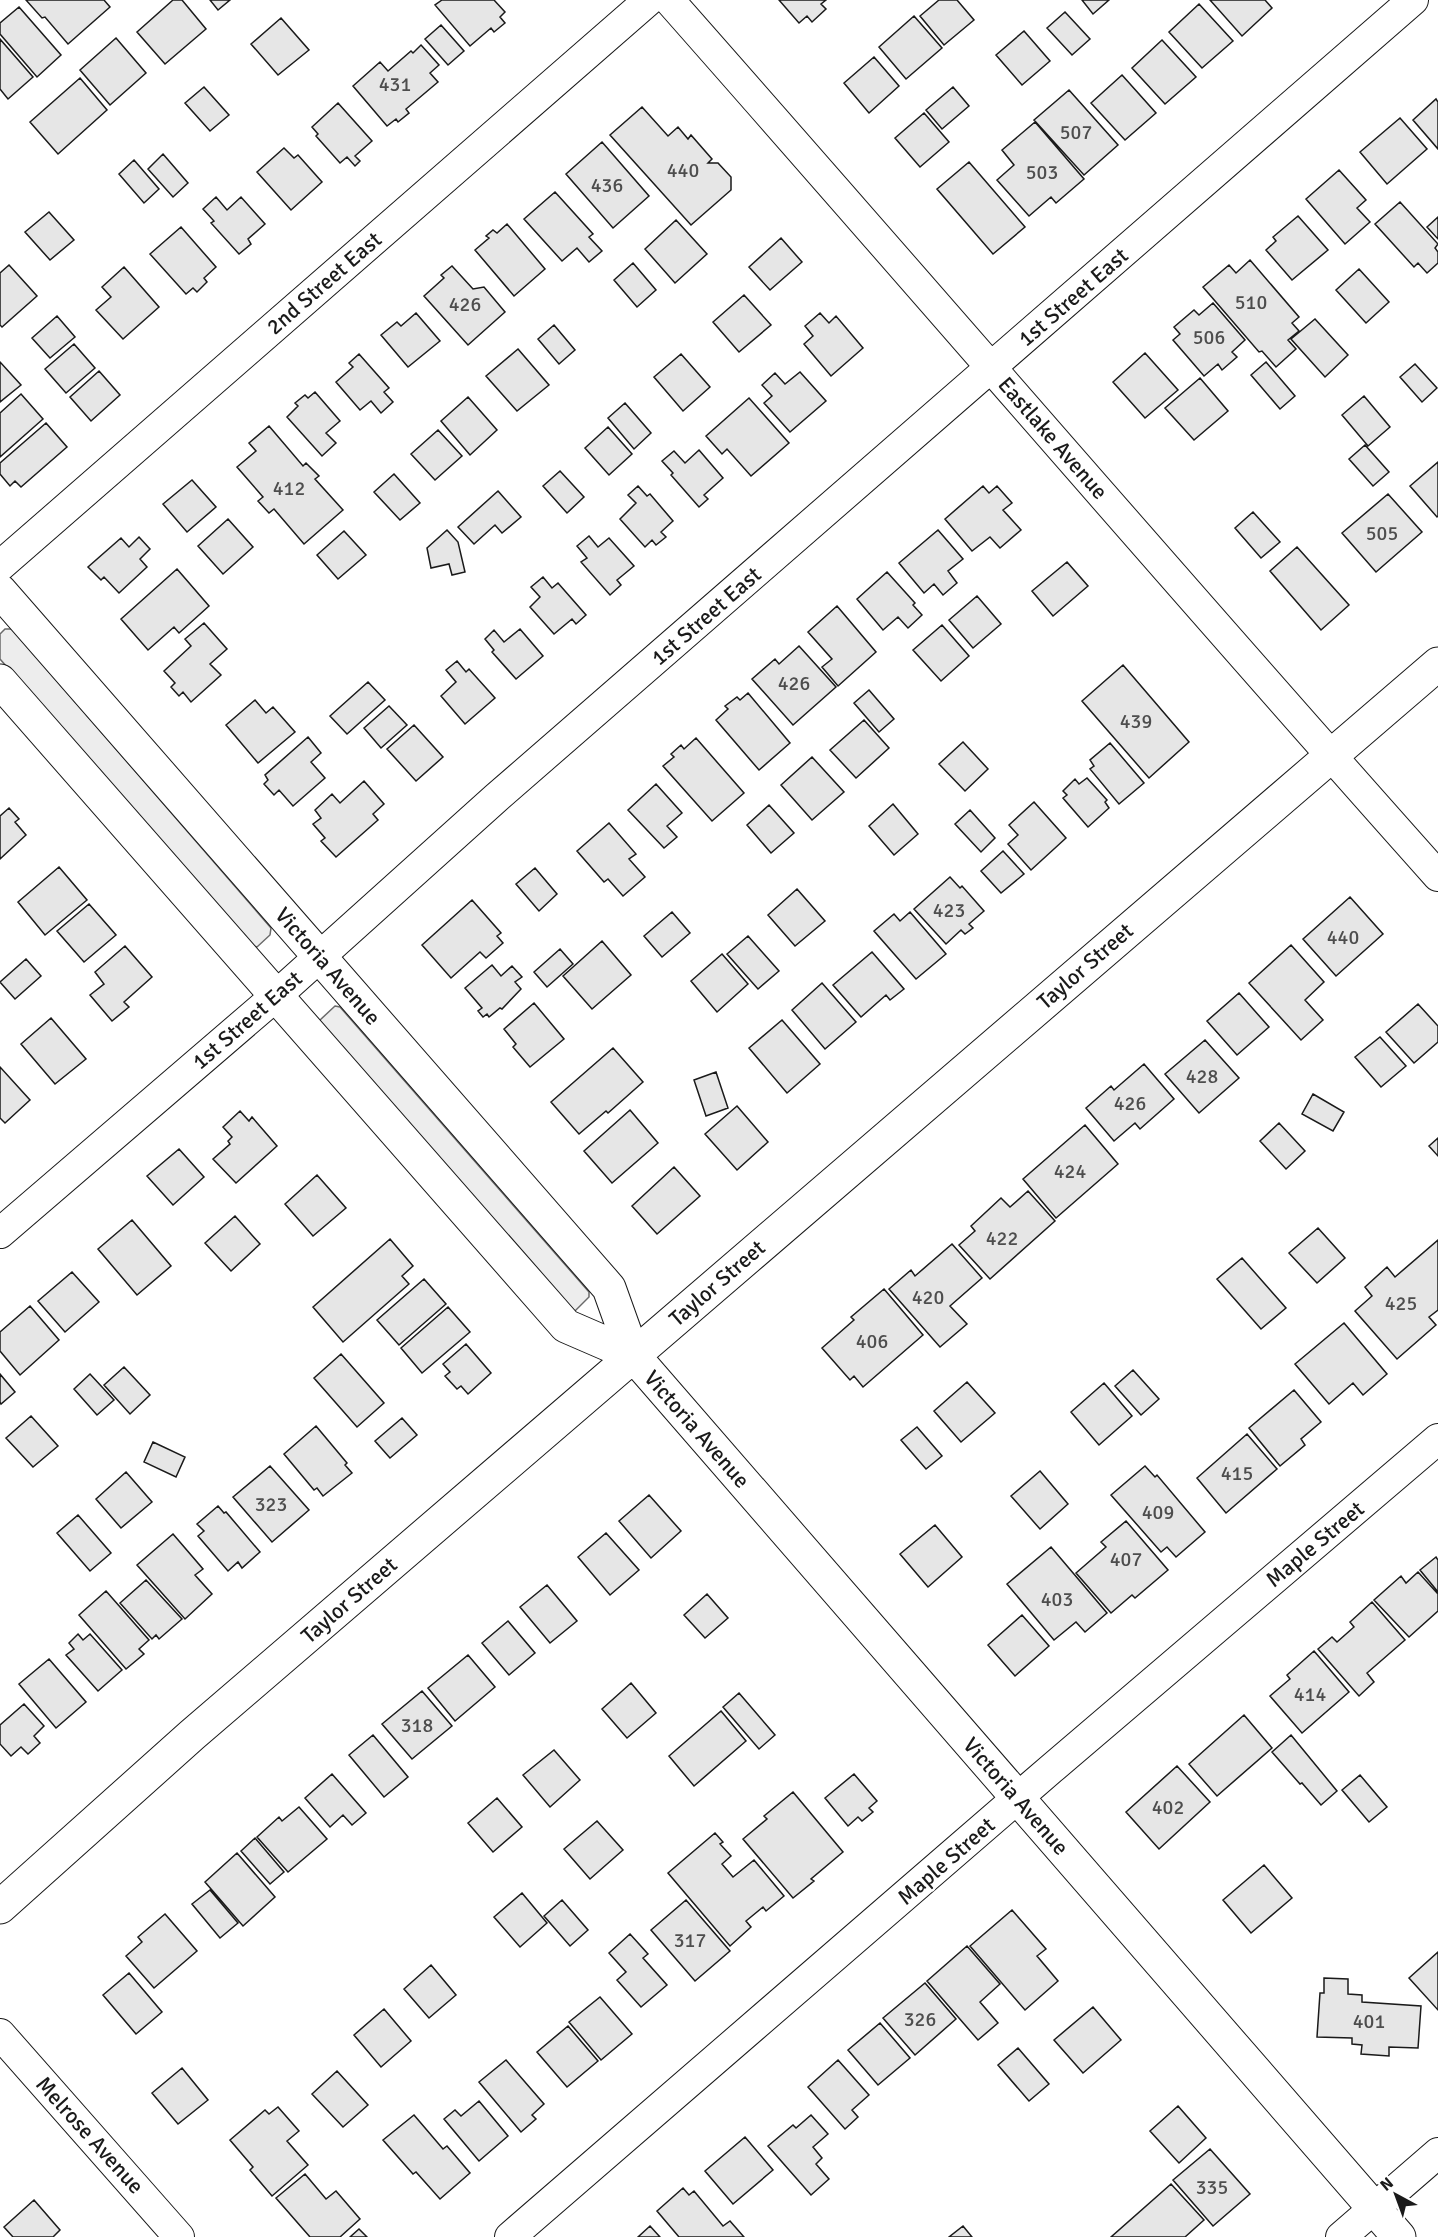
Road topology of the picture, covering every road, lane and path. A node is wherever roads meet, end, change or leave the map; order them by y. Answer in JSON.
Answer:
{"nodes":[{"id":1,"x":649,"y":0,"type":"edge"},
{"id":2,"x":669,"y":0,"type":"edge"},
{"id":3,"x":1413,"y":0,"type":"edge"},
{"id":4,"x":991,"y":368,"type":"junction"},
{"id":5,"x":0,"y":566,"type":"edge"},
{"id":6,"x":0,"y":591,"type":"edge"},
{"id":7,"x":1438,"y":664,"type":"edge"},
{"id":8,"x":0,"y":681,"type":"edge"},
{"id":9,"x":1330,"y":756,"type":"junction"},
{"id":10,"x":1438,"y":876,"type":"edge"},
{"id":11,"x":320,"y":956,"type":"junction"},
{"id":12,"x":277,"y":995,"type":"junction"},
{"id":13,"x":0,"y":1233,"type":"edge"},
{"id":14,"x":633,"y":1355,"type":"junction"},
{"id":15,"x":1438,"y":1439,"type":"edge"},
{"id":16,"x":1017,"y":1798,"type":"junction"},
{"id":17,"x":0,"y":1907,"type":"edge"},
{"id":18,"x":0,"y":2034,"type":"edge"},
{"id":19,"x":1438,"y":2153,"type":"edge"},
{"id":20,"x":1374,"y":2208,"type":"junction"},
{"id":21,"x":179,"y":2237,"type":"edge"},
{"id":22,"x":510,"y":2237,"type":"edge"},
{"id":23,"x":1341,"y":2237,"type":"edge"},
{"id":24,"x":1399,"y":2237,"type":"edge"}],
"edges":[{"from":1,"to":5,"type":"street","name":"2nd Street East"},
{"from":2,"to":4,"type":"street","name":"Eastlake Avenue"},
{"from":3,"to":4,"type":"street","name":"1st Street East"},
{"from":4,"to":9,"type":"street","name":"Eastlake Avenue"},
{"from":4,"to":11,"type":"street","name":"1st Street East"},
{"from":6,"to":11,"type":"street","name":"Victoria Avenue"},
{"from":7,"to":9,"type":"street","name":"Taylor Street"},
{"from":8,"to":12,"type":"street","name":"Victoria Avenue"},
{"from":9,"to":10,"type":"street","name":"Eastlake Avenue"},
{"from":9,"to":14,"type":"street","name":"Taylor Street"},
{"from":11,"to":12,"type":"street","name":"1st Street East"},
{"from":11,"to":14,"type":"street","name":"Victoria Avenue"},
{"from":12,"to":13,"type":"street","name":"1st Street East"},
{"from":12,"to":14,"type":"street","name":"Victoria Avenue"},
{"from":14,"to":16,"type":"street","name":"Victoria Avenue"},
{"from":14,"to":17,"type":"street","name":"Taylor Street"},
{"from":15,"to":16,"type":"street","name":"Maple Street"},
{"from":16,"to":20,"type":"street","name":"Victoria Avenue"},
{"from":16,"to":22,"type":"street","name":"Maple Street"},
{"from":18,"to":21,"type":"street","name":"Melrose Avenue"},
{"from":19,"to":20,"type":"street"},
{"from":20,"to":23,"type":"street"},
{"from":20,"to":24,"type":"street","name":"Victoria Avenue"}]}
